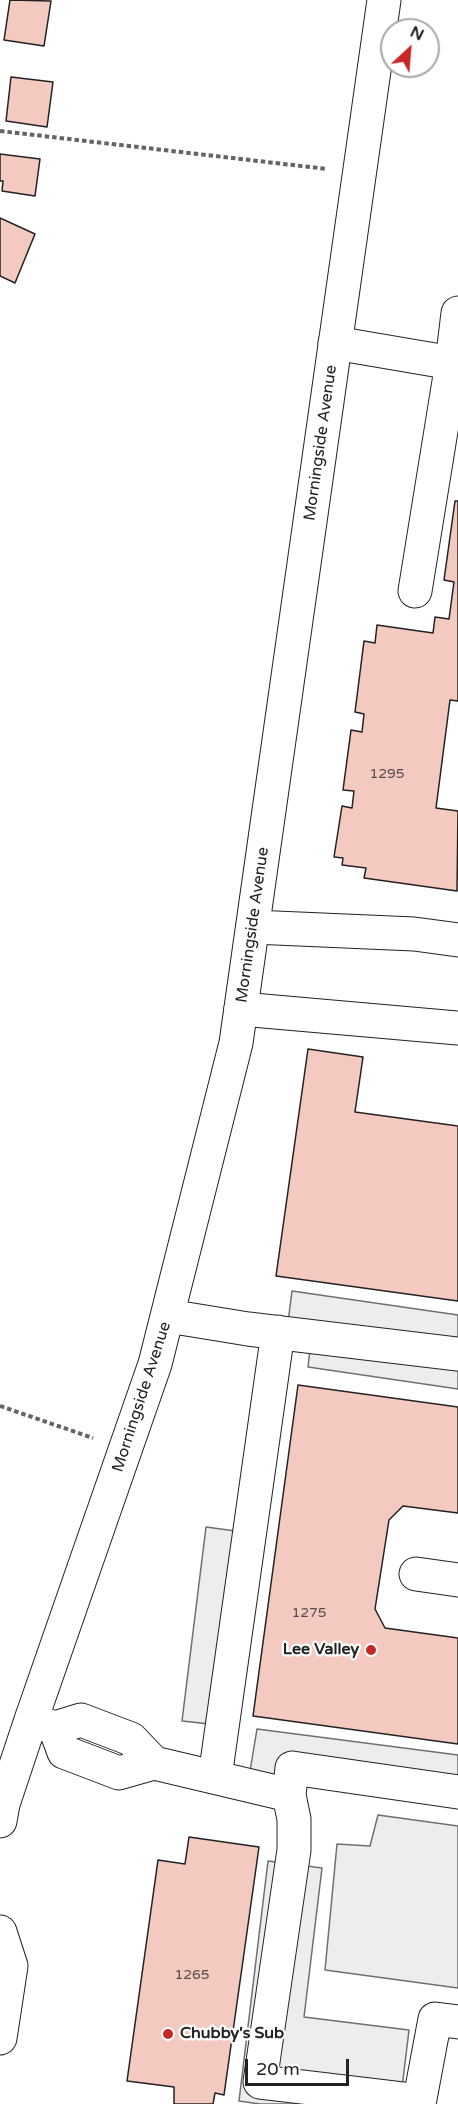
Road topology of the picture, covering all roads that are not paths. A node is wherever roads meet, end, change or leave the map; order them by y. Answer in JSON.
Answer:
{"nodes":[{"id":1,"x":384,"y":0,"type":"edge"},
{"id":2,"x":458,"y":313,"type":"edge"},
{"id":3,"x":335,"y":343,"type":"junction"},
{"id":4,"x":455,"y":364,"type":"edge"},
{"id":5,"x":415,"y":591,"type":"dead end"},
{"id":6,"x":253,"y":927,"type":"junction"},
{"id":7,"x":458,"y":940,"type":"edge"},
{"id":8,"x":241,"y":1009,"type":"junction"},
{"id":9,"x":458,"y":1028,"type":"edge"},
{"id":10,"x":168,"y":1316,"type":"junction"},
{"id":11,"x":278,"y":1332,"type":"junction"},
{"id":12,"x":458,"y":1354,"type":"edge"},
{"id":13,"x":416,"y":1574,"type":"dead end"},
{"id":14,"x":458,"y":1580,"type":"edge"},
{"id":15,"x":43,"y":1724,"type":"junction"},
{"id":16,"x":215,"y":1777,"type":"junction"},
{"id":17,"x":458,"y":1792,"type":"edge"},
{"id":18,"x":289,"y":1795,"type":"junction"},
{"id":19,"x":0,"y":1821,"type":"edge"},
{"id":20,"x":0,"y":1932,"type":"edge"},
{"id":21,"x":458,"y":2022,"type":"edge"},
{"id":22,"x":0,"y":2038,"type":"edge"},
{"id":23,"x":419,"y":2103,"type":"edge"}],
"edges":[{"from":1,"to":3,"type":"main road","name":"Morningside Avenue"},
{"from":2,"to":4,"type":"main road"},
{"from":3,"to":4,"type":"main road"},
{"from":3,"to":6,"type":"main road","name":"Morningside Avenue"},
{"from":4,"to":5,"type":"main road"},
{"from":6,"to":7,"type":"main road"},
{"from":6,"to":8,"type":"main road","name":"Morningside Avenue"},
{"from":8,"to":9,"type":"main road"},
{"from":8,"to":10,"type":"main road","name":"Morningside Avenue"},
{"from":10,"to":11,"type":"main road"},
{"from":10,"to":15,"type":"main road","name":"Morningside Avenue"},
{"from":11,"to":12,"type":"main road"},
{"from":11,"to":16,"type":"main road"},
{"from":13,"to":14,"type":"main road"},
{"from":15,"to":16,"type":"main road"},
{"from":15,"to":19,"type":"main road","name":"Morningside Avenue"},
{"from":16,"to":18,"type":"main road"},
{"from":17,"to":18,"type":"main road"},
{"from":18,"to":23,"type":"main road"},
{"from":20,"to":22,"type":"main road"},
{"from":21,"to":23,"type":"main road"}]}
